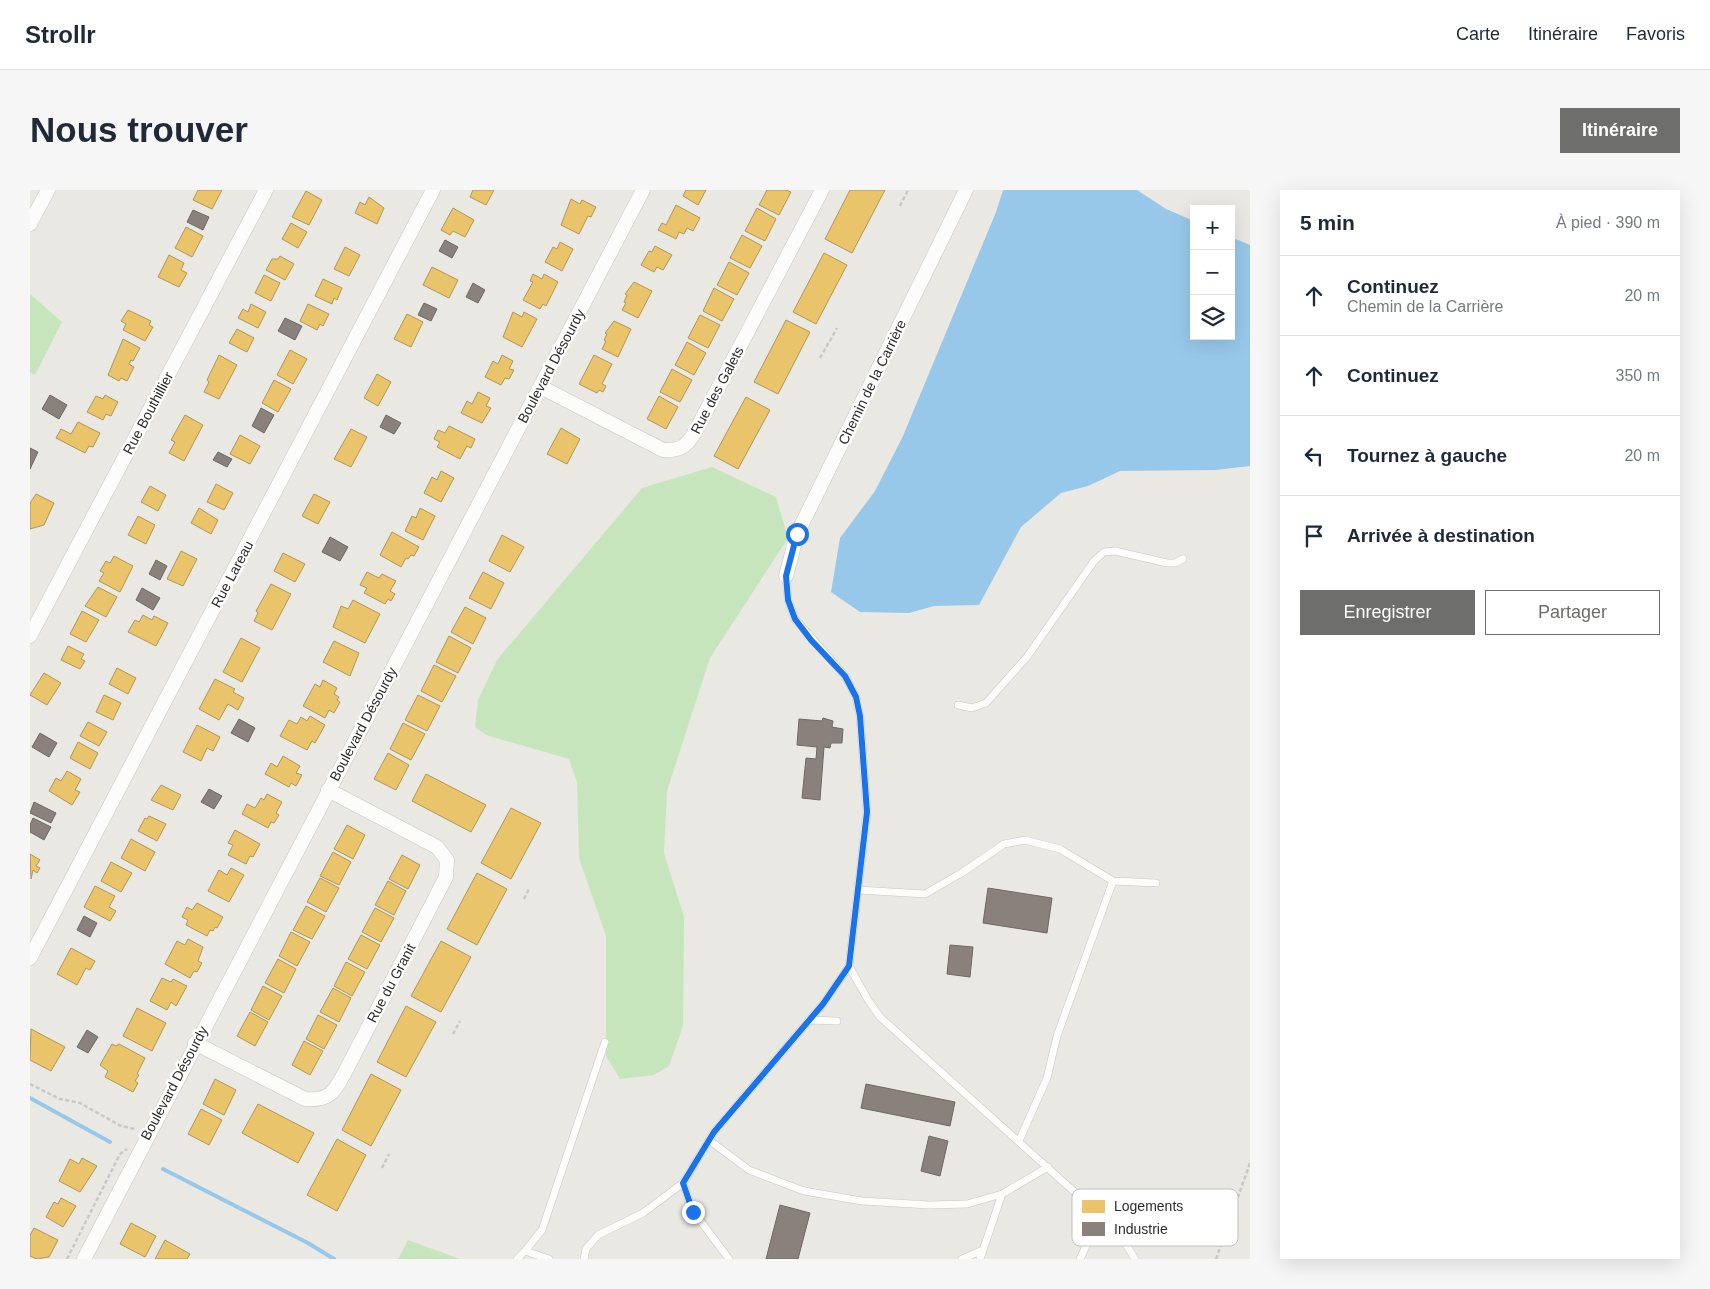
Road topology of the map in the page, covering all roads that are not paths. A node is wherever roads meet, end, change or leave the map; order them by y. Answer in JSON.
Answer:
{"nodes":[{"id":1,"x":48,"y":190,"type":"edge"},
{"id":2,"x":266,"y":190,"type":"edge"},
{"id":3,"x":433,"y":190,"type":"edge"},
{"id":4,"x":643,"y":190,"type":"edge"},
{"id":5,"x":822,"y":190,"type":"edge"},
{"id":6,"x":966,"y":190,"type":"edge"},
{"id":7,"x":30,"y":224,"type":"edge"},
{"id":8,"x":541,"y":387,"type":"junction"},
{"id":9,"x":1183,"y":560,"type":"dead end"},
{"id":10,"x":786,"y":576,"type":"joint"},
{"id":11,"x":30,"y":636,"type":"edge"},
{"id":12,"x":958,"y":705,"type":"dead end"},
{"id":13,"x":328,"y":790,"type":"junction"},
{"id":14,"x":1113,"y":881,"type":"junction"},
{"id":15,"x":1156,"y":883,"type":"dead end"},
{"id":16,"x":858,"y":890,"type":"junction"},
{"id":17,"x":30,"y":958,"type":"edge"},
{"id":18,"x":849,"y":966,"type":"junction"},
{"id":19,"x":810,"y":1020,"type":"junction"},
{"id":20,"x":837,"y":1021,"type":"dead end"},
{"id":21,"x":605,"y":1042,"type":"dead end"},
{"id":22,"x":195,"y":1043,"type":"junction"},
{"id":23,"x":708,"y":1140,"type":"junction"},
{"id":24,"x":1019,"y":1141,"type":"junction"},
{"id":25,"x":1048,"y":1167,"type":"junction"},
{"id":26,"x":683,"y":1183,"type":"junction"},
{"id":27,"x":1072,"y":1189,"type":"edge"},
{"id":28,"x":1002,"y":1194,"type":"junction"},
{"id":29,"x":1086,"y":1246,"type":"edge"},
{"id":30,"x":1127,"y":1246,"type":"edge"},
{"id":31,"x":983,"y":1250,"type":"junction"},
{"id":32,"x":526,"y":1252,"type":"junction"},
{"id":33,"x":89,"y":1257,"type":"edge"},
{"id":34,"x":517,"y":1259,"type":"edge"},
{"id":35,"x":549,"y":1259,"type":"edge"},
{"id":36,"x":584,"y":1259,"type":"edge"},
{"id":37,"x":729,"y":1259,"type":"edge"},
{"id":38,"x":962,"y":1259,"type":"edge"},
{"id":39,"x":980,"y":1259,"type":"edge"},
{"id":40,"x":1080,"y":1259,"type":"edge"},
{"id":41,"x":1135,"y":1259,"type":"edge"}],
"edges":[{"from":1,"to":7,"type":"street"},
{"from":2,"to":11,"type":"street","name":"Rue Bouthillier"},
{"from":3,"to":17,"type":"street","name":"Rue Lareau"},
{"from":4,"to":8,"type":"street","name":"Boulevard Désourdy"},
{"from":5,"to":8,"type":"street","name":"Rue des Galets"},
{"from":6,"to":10,"type":"street","name":"Chemin de la Carrière"},
{"from":8,"to":13,"type":"street","name":"Boulevard Désourdy"},
{"from":9,"to":12,"type":"lane"},
{"from":10,"to":16,"type":"lane"},
{"from":13,"to":22,"type":"street","name":"Boulevard Désourdy"},
{"from":13,"to":22,"type":"street","name":"Rue du Granit"},
{"from":14,"to":15,"type":"lane"},
{"from":14,"to":16,"type":"lane"},
{"from":14,"to":24,"type":"lane"},
{"from":16,"to":18,"type":"lane"},
{"from":18,"to":19,"type":"lane"},
{"from":18,"to":24,"type":"lane"},
{"from":19,"to":20,"type":"lane"},
{"from":19,"to":23,"type":"lane"},
{"from":21,"to":32,"type":"lane"},
{"from":22,"to":33,"type":"street","name":"Boulevard Désourdy"},
{"from":23,"to":26,"type":"lane"},
{"from":23,"to":28,"type":"lane"},
{"from":24,"to":25,"type":"lane"},
{"from":25,"to":27,"type":"lane"},
{"from":25,"to":28,"type":"lane"},
{"from":26,"to":36,"type":"lane"},
{"from":26,"to":37,"type":"lane"},
{"from":28,"to":31,"type":"lane"},
{"from":29,"to":40,"type":"lane"},
{"from":30,"to":41,"type":"lane"},
{"from":31,"to":38,"type":"lane"},
{"from":31,"to":39,"type":"lane"},
{"from":32,"to":34,"type":"lane"},
{"from":32,"to":35,"type":"lane"}]}
